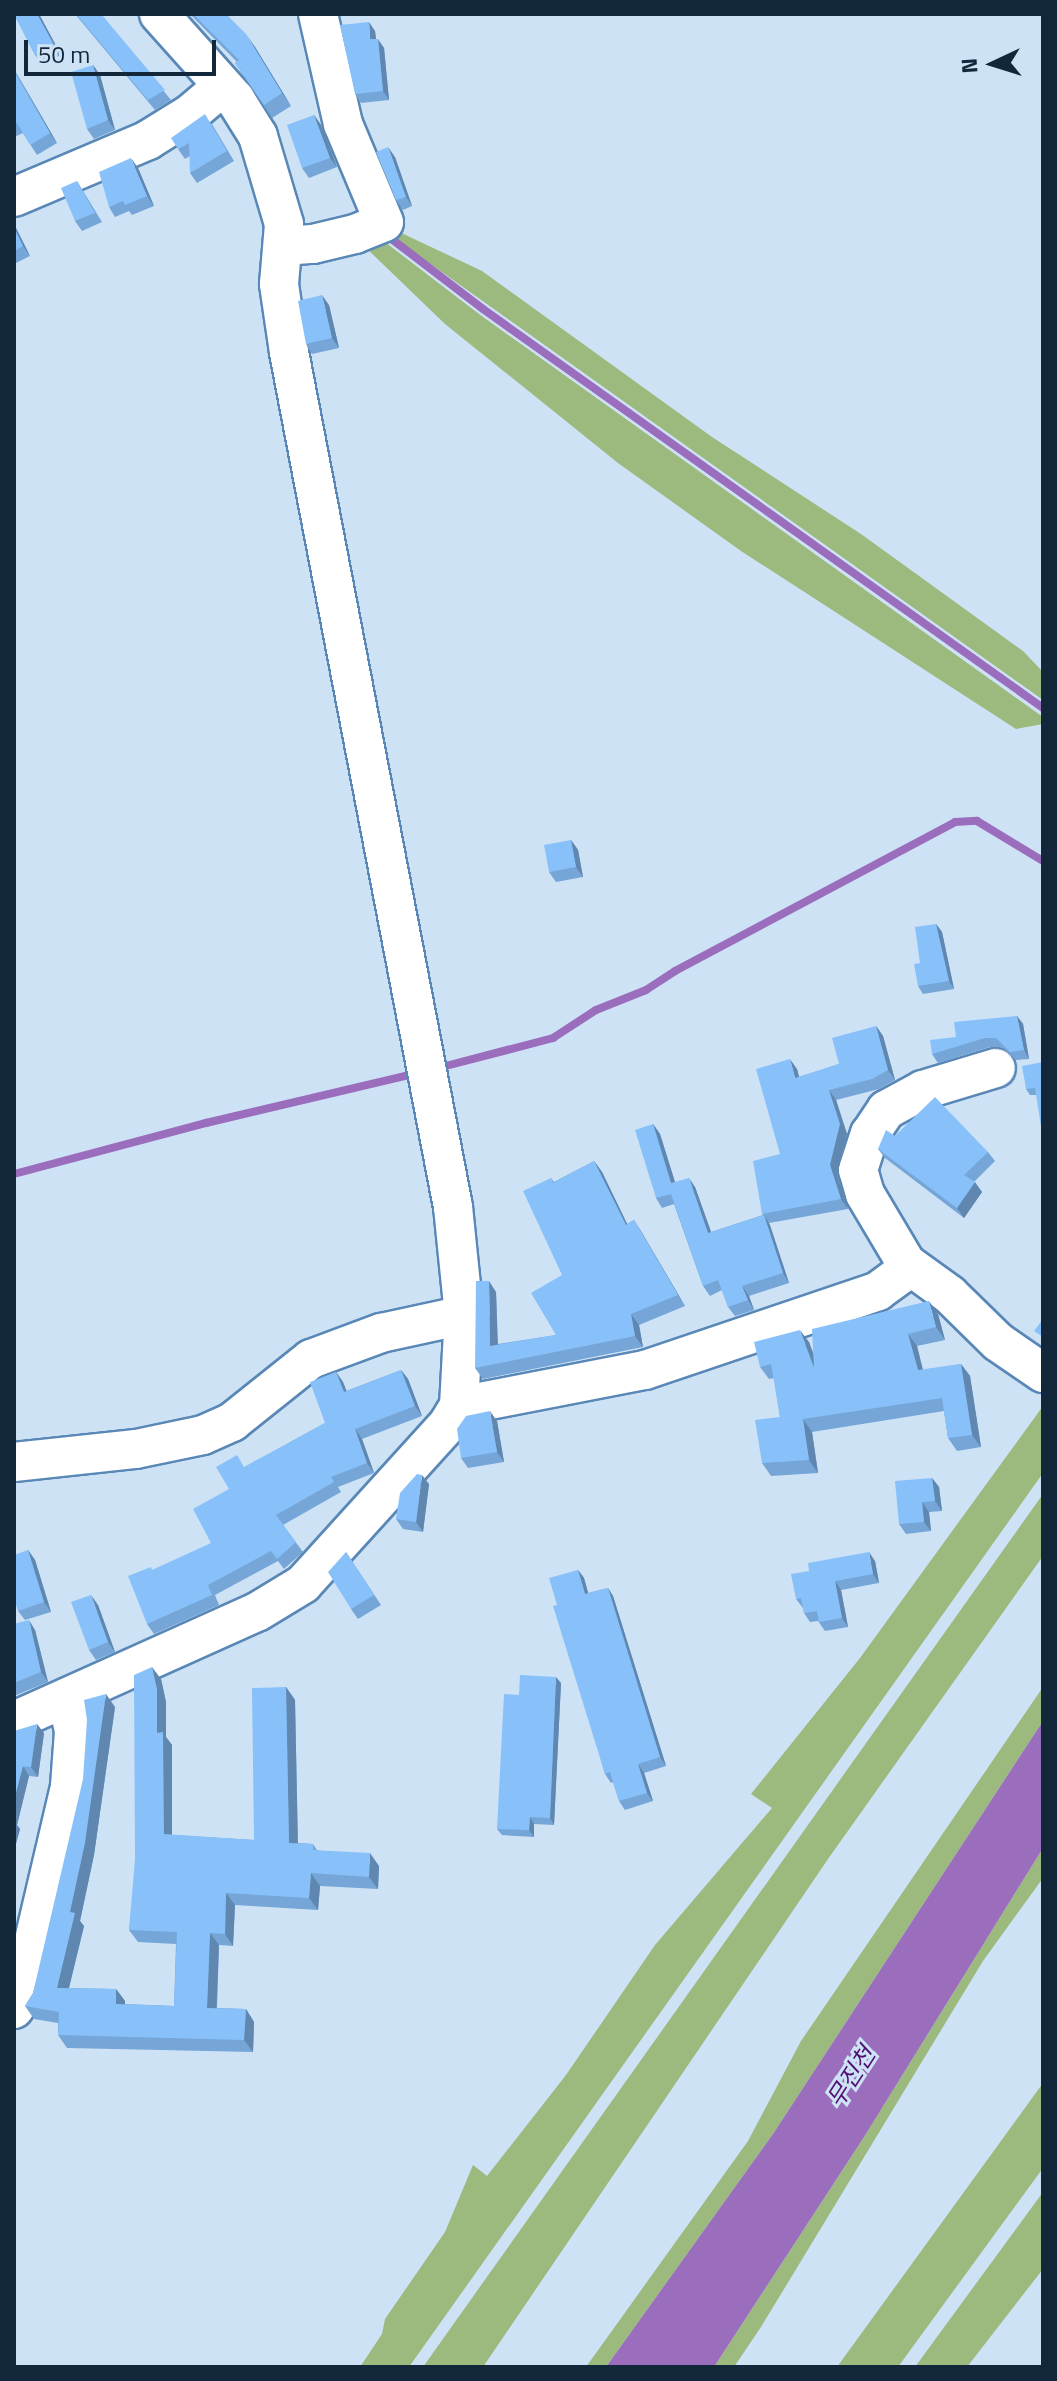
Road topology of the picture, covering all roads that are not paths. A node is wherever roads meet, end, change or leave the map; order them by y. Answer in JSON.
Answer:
{"nodes":[{"id":1,"x":159,"y":14,"type":"edge"},
{"id":2,"x":318,"y":14,"type":"edge"},
{"id":3,"x":223,"y":86,"type":"junction"},
{"id":4,"x":14,"y":197,"type":"edge"},
{"id":5,"x":283,"y":246,"type":"junction"},
{"id":6,"x":996,"y":1068,"type":"dead end"},
{"id":7,"x":906,"y":1263,"type":"junction"},
{"id":8,"x":464,"y":1315,"type":"junction"},
{"id":9,"x":1043,"y":1373,"type":"edge"},
{"id":10,"x":459,"y":1406,"type":"junction"},
{"id":11,"x":14,"y":1462,"type":"edge"},
{"id":12,"x":67,"y":1698,"type":"junction"},
{"id":13,"x":15,"y":1718,"type":"edge"},
{"id":14,"x":14,"y":2009,"type":"edge"}],
"edges":[{"from":1,"to":3,"type":"street"},
{"from":2,"to":5,"type":"street"},
{"from":3,"to":4,"type":"street"},
{"from":3,"to":5,"type":"street"},
{"from":5,"to":8,"type":"street"},
{"from":6,"to":7,"type":"street"},
{"from":7,"to":9,"type":"street"},
{"from":7,"to":10,"type":"street"},
{"from":8,"to":10,"type":"street"},
{"from":8,"to":11,"type":"street"},
{"from":10,"to":12,"type":"street"},
{"from":12,"to":13,"type":"street"},
{"from":12,"to":14,"type":"street"}]}
